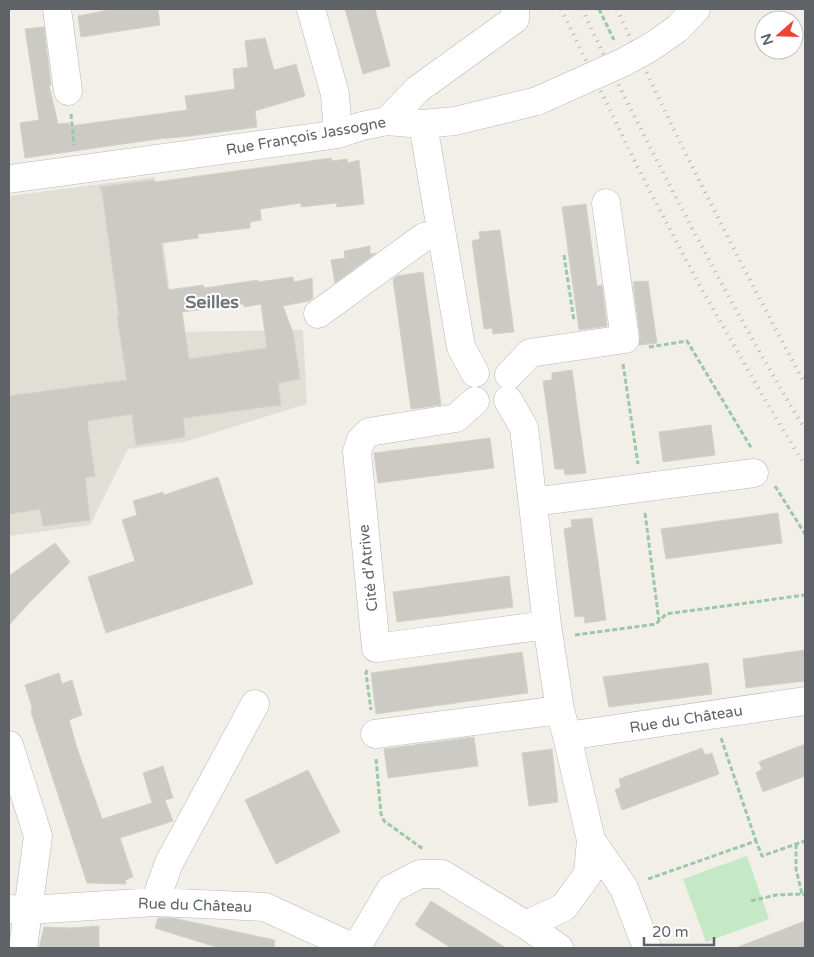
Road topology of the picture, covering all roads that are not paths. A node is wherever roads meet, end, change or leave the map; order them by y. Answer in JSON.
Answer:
{"nodes":[{"id":1,"x":57,"y":9,"type":"edge"},
{"id":2,"x":311,"y":9,"type":"edge"},
{"id":3,"x":515,"y":9,"type":"edge"},
{"id":4,"x":696,"y":9,"type":"edge"},
{"id":5,"x":68,"y":91,"type":"road end"},
{"id":6,"x":388,"y":122,"type":"junction"},
{"id":7,"x":423,"y":124,"type":"junction"},
{"id":8,"x":338,"y":134,"type":"junction"},
{"id":9,"x":9,"y":179,"type":"edge"},
{"id":10,"x":606,"y":203,"type":"dead end"},
{"id":11,"x":442,"y":236,"type":"junction"},
{"id":12,"x":318,"y":314,"type":"dead end"},
{"id":13,"x":475,"y":373,"type":"junction"},
{"id":14,"x":509,"y":387,"type":"junction"},
{"id":15,"x":475,"y":401,"type":"junction"},
{"id":16,"x":761,"y":470,"type":"road end"},
{"id":17,"x":533,"y":502,"type":"junction"},
{"id":18,"x":548,"y":632,"type":"junction"},
{"id":19,"x":805,"y":700,"type":"edge"},
{"id":20,"x":255,"y":704,"type":"dead end"},
{"id":21,"x":560,"y":710,"type":"junction"},
{"id":22,"x":375,"y":734,"type":"road end"},
{"id":23,"x":567,"y":736,"type":"junction"},
{"id":24,"x":9,"y":745,"type":"edge"},
{"id":25,"x":591,"y":840,"type":"junction"},
{"id":26,"x":154,"y":902,"type":"junction"},
{"id":27,"x":18,"y":910,"type":"edge"},
{"id":28,"x":526,"y":925,"type":"junction"},
{"id":29,"x":23,"y":948,"type":"edge"},
{"id":30,"x":355,"y":948,"type":"edge"},
{"id":31,"x":559,"y":948,"type":"edge"},
{"id":32,"x":646,"y":948,"type":"edge"}],
"edges":[{"from":1,"to":5,"type":"street"},
{"from":2,"to":8,"type":"street"},
{"from":3,"to":6,"type":"street"},
{"from":4,"to":7,"type":"street","name":"Rue François Jassogne","bridge":true},
{"from":6,"to":7,"type":"street","name":"Rue François Jassogne"},
{"from":6,"to":8,"type":"street","name":"Rue François Jassogne"},
{"from":7,"to":11,"type":"street"},
{"from":8,"to":9,"type":"street","name":"Rue François Jassogne"},
{"from":10,"to":14,"type":"street"},
{"from":11,"to":12,"type":"street"},
{"from":11,"to":13,"type":"street"},
{"from":13,"to":14,"type":"street"},
{"from":13,"to":15,"type":"street"},
{"from":14,"to":15,"type":"street"},
{"from":14,"to":17,"type":"street"},
{"from":15,"to":18,"type":"street","name":"Cité d'Atrive"},
{"from":16,"to":17,"type":"street"},
{"from":17,"to":18,"type":"street"},
{"from":18,"to":21,"type":"street"},
{"from":19,"to":23,"type":"street","name":"Rue du Château"},
{"from":20,"to":26,"type":"street"},
{"from":21,"to":22,"type":"street"},
{"from":21,"to":23,"type":"street"},
{"from":23,"to":25,"type":"street"},
{"from":24,"to":27,"type":"street"},
{"from":25,"to":28,"type":"street"},
{"from":25,"to":32,"type":"street"},
{"from":26,"to":27,"type":"street","name":"Rue du Château"},
{"from":26,"to":30,"type":"street","name":"Rue du Château"},
{"from":27,"to":29,"type":"street"},
{"from":28,"to":30,"type":"street"},
{"from":28,"to":31,"type":"street"}]}
